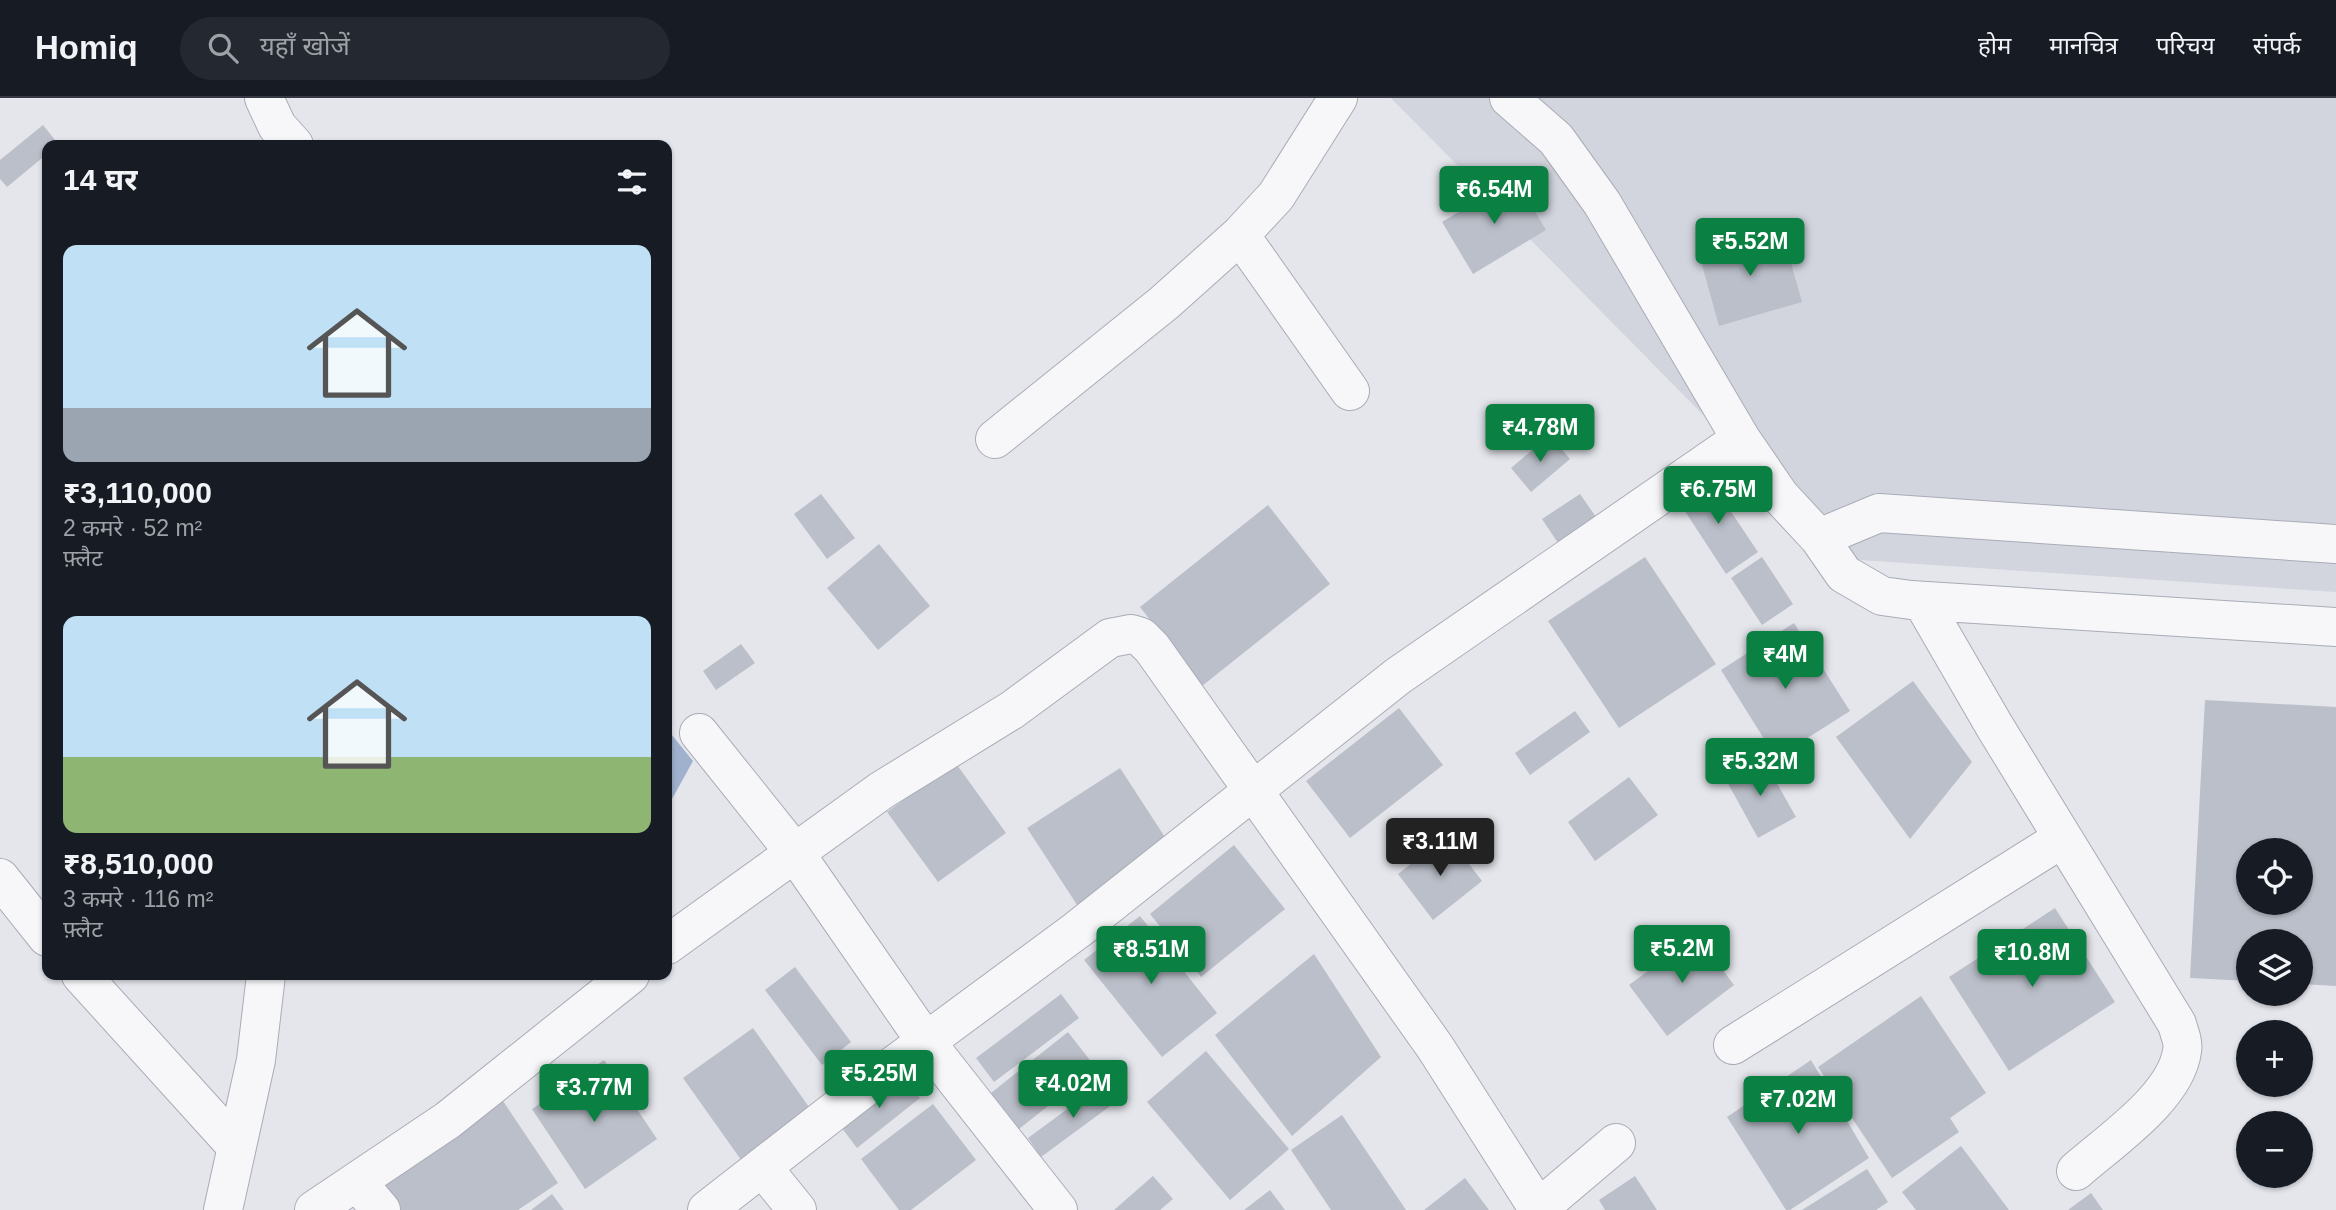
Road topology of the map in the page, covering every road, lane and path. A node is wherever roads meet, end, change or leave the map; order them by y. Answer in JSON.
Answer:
{"nodes":[{"id":1,"x":264,"y":98,"type":"edge"},
{"id":2,"x":1338,"y":98,"type":"edge"},
{"id":3,"x":1508,"y":98,"type":"edge"},
{"id":4,"x":289,"y":140,"type":"edge"},
{"id":5,"x":1240,"y":235,"type":"junction"},
{"id":6,"x":1350,"y":391,"type":"dead end"},
{"id":7,"x":995,"y":439,"type":"dead end"},
{"id":8,"x":1741,"y":439,"type":"junction"},
{"id":9,"x":1819,"y":538,"type":"junction"},
{"id":10,"x":2336,"y":544,"type":"edge"},
{"id":11,"x":1922,"y":601,"type":"junction"},
{"id":12,"x":2336,"y":627,"type":"edge"},
{"id":13,"x":699,"y":733,"type":"dead end"},
{"id":14,"x":1252,"y":791,"type":"junction"},
{"id":15,"x":2063,"y":838,"type":"junction"},
{"id":16,"x":795,"y":853,"type":"junction"},
{"id":17,"x":0,"y":878,"type":"edge"},
{"id":18,"x":42,"y":931,"type":"edge"},
{"id":19,"x":672,"y":941,"type":"edge"},
{"id":20,"x":87,"y":980,"type":"edge"},
{"id":21,"x":265,"y":980,"type":"edge"},
{"id":22,"x":624,"y":980,"type":"edge"},
{"id":23,"x":926,"y":1042,"type":"junction"},
{"id":24,"x":1733,"y":1045,"type":"dead end"},
{"id":25,"x":1616,"y":1143,"type":"dead end"},
{"id":26,"x":236,"y":1146,"type":"junction"},
{"id":27,"x":763,"y":1168,"type":"junction"},
{"id":28,"x":2076,"y":1171,"type":"dead end"},
{"id":29,"x":369,"y":1196,"type":"edge"},
{"id":30,"x":1539,"y":1209,"type":"edge"},
{"id":31,"x":223,"y":1210,"type":"edge"},
{"id":32,"x":314,"y":1210,"type":"edge"},
{"id":33,"x":707,"y":1210,"type":"edge"},
{"id":34,"x":797,"y":1210,"type":"edge"},
{"id":35,"x":1058,"y":1210,"type":"edge"}],
"edges":[{"from":1,"to":4,"type":"street"},
{"from":2,"to":5,"type":"street"},
{"from":3,"to":8,"type":"street"},
{"from":5,"to":6,"type":"street"},
{"from":5,"to":7,"type":"street"},
{"from":8,"to":9,"type":"street"},
{"from":8,"to":14,"type":"street"},
{"from":9,"to":10,"type":"street"},
{"from":9,"to":11,"type":"street"},
{"from":11,"to":12,"type":"street"},
{"from":11,"to":15,"type":"street"},
{"from":13,"to":16,"type":"street"},
{"from":14,"to":16,"type":"street"},
{"from":14,"to":23,"type":"street"},
{"from":14,"to":30,"type":"street"},
{"from":15,"to":24,"type":"street"},
{"from":15,"to":28,"type":"street"},
{"from":16,"to":19,"type":"street"},
{"from":16,"to":23,"type":"street"},
{"from":17,"to":18,"type":"street"},
{"from":20,"to":26,"type":"street"},
{"from":21,"to":26,"type":"street"},
{"from":22,"to":29,"type":"street"},
{"from":23,"to":27,"type":"street"},
{"from":23,"to":35,"type":"street"},
{"from":25,"to":30,"type":"street"},
{"from":26,"to":31,"type":"street"},
{"from":27,"to":33,"type":"street"},
{"from":27,"to":34,"type":"street"},
{"from":29,"to":32,"type":"street"}]}
